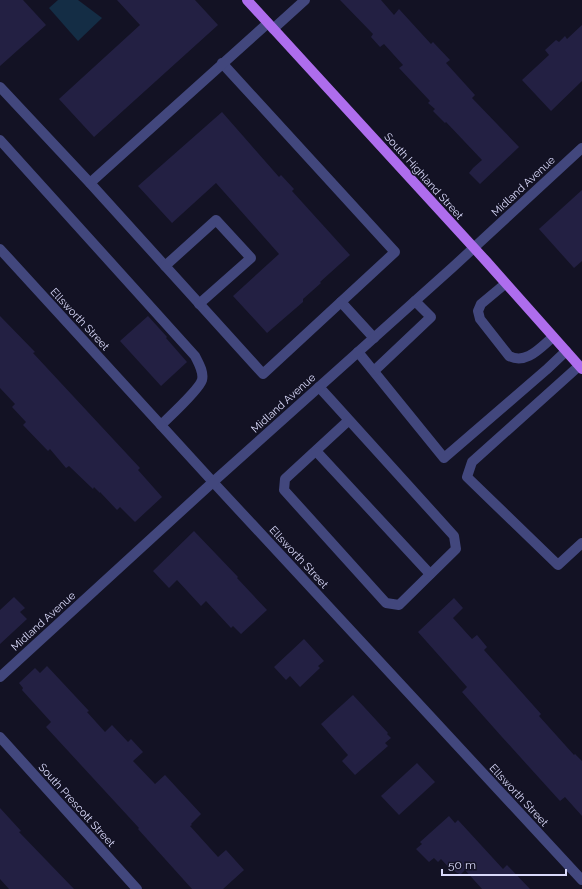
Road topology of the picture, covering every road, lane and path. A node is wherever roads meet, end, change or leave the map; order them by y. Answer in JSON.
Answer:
{"nodes":[{"id":1,"x":247,"y":0,"type":"edge"},
{"id":2,"x":305,"y":0,"type":"edge"},
{"id":3,"x":270,"y":26,"type":"junction"},
{"id":4,"x":222,"y":63,"type":"junction"},
{"id":5,"x":0,"y":87,"type":"edge"},
{"id":6,"x":0,"y":140,"type":"edge"},
{"id":7,"x":582,"y":148,"type":"edge"},
{"id":8,"x":90,"y":183,"type":"junction"},
{"id":9,"x":474,"y":248,"type":"junction"},
{"id":10,"x":0,"y":249,"type":"edge"},
{"id":11,"x":165,"y":266,"type":"junction"},
{"id":12,"x":505,"y":284,"type":"junction"},
{"id":13,"x":415,"y":301,"type":"junction"},
{"id":14,"x":341,"y":302,"type":"junction"},
{"id":15,"x":199,"y":304,"type":"junction"},
{"id":16,"x":553,"y":337,"type":"junction"},
{"id":17,"x":374,"y":338,"type":"junction"},
{"id":18,"x":566,"y":351,"type":"junction"},
{"id":19,"x":358,"y":352,"type":"junction"},
{"id":20,"x":581,"y":368,"type":"edge"},
{"id":21,"x":374,"y":371,"type":"junction"},
{"id":22,"x":319,"y":387,"type":"junction"},
{"id":23,"x":349,"y":420,"type":"junction"},
{"id":24,"x":161,"y":425,"type":"junction"},
{"id":25,"x":316,"y":450,"type":"junction"},
{"id":26,"x":213,"y":482,"type":"junction"},
{"id":27,"x":582,"y":543,"type":"edge"},
{"id":28,"x":430,"y":574,"type":"junction"},
{"id":29,"x":0,"y":677,"type":"edge"},
{"id":30,"x":0,"y":737,"type":"edge"},
{"id":31,"x":582,"y":880,"type":"edge"},
{"id":32,"x":137,"y":889,"type":"edge"}],
"edges":[{"from":1,"to":3,"type":"main road","name":"South Highland Street"},
{"from":2,"to":3,"type":"street"},
{"from":3,"to":4,"type":"street"},
{"from":3,"to":9,"type":"main road","name":"South Highland Street"},
{"from":4,"to":8,"type":"street"},
{"from":4,"to":14,"type":"street"},
{"from":5,"to":8,"type":"street"},
{"from":6,"to":24,"type":"street"},
{"from":7,"to":9,"type":"street","name":"Midland Avenue"},
{"from":8,"to":11,"type":"street"},
{"from":9,"to":12,"type":"main road","name":"South Highland Street"},
{"from":9,"to":13,"type":"street","name":"Midland Avenue"},
{"from":10,"to":24,"type":"street","name":"Ellsworth Street"},
{"from":11,"to":15,"type":"street"},
{"from":11,"to":15,"type":"street"},
{"from":12,"to":16,"type":"main road","name":"South Highland Street"},
{"from":12,"to":16,"type":"street"},
{"from":13,"to":17,"type":"street","name":"Midland Avenue"},
{"from":13,"to":21,"type":"street"},
{"from":14,"to":15,"type":"street"},
{"from":14,"to":17,"type":"street"},
{"from":16,"to":18,"type":"main road","name":"South Highland Street"},
{"from":17,"to":19,"type":"street","name":"Midland Avenue"},
{"from":18,"to":20,"type":"main road","name":"South Highland Street"},
{"from":18,"to":21,"type":"street"},
{"from":19,"to":21,"type":"street"},
{"from":19,"to":22,"type":"street","name":"Midland Avenue"},
{"from":20,"to":27,"type":"street"},
{"from":22,"to":23,"type":"street"},
{"from":22,"to":26,"type":"street","name":"Midland Avenue"},
{"from":23,"to":25,"type":"street"},
{"from":23,"to":28,"type":"street"},
{"from":24,"to":26,"type":"street","name":"Ellsworth Street"},
{"from":25,"to":28,"type":"street"},
{"from":25,"to":28,"type":"street"},
{"from":26,"to":29,"type":"street","name":"Midland Avenue"},
{"from":26,"to":31,"type":"street","name":"Ellsworth Street"},
{"from":30,"to":32,"type":"street","name":"South Prescott Street"}]}
